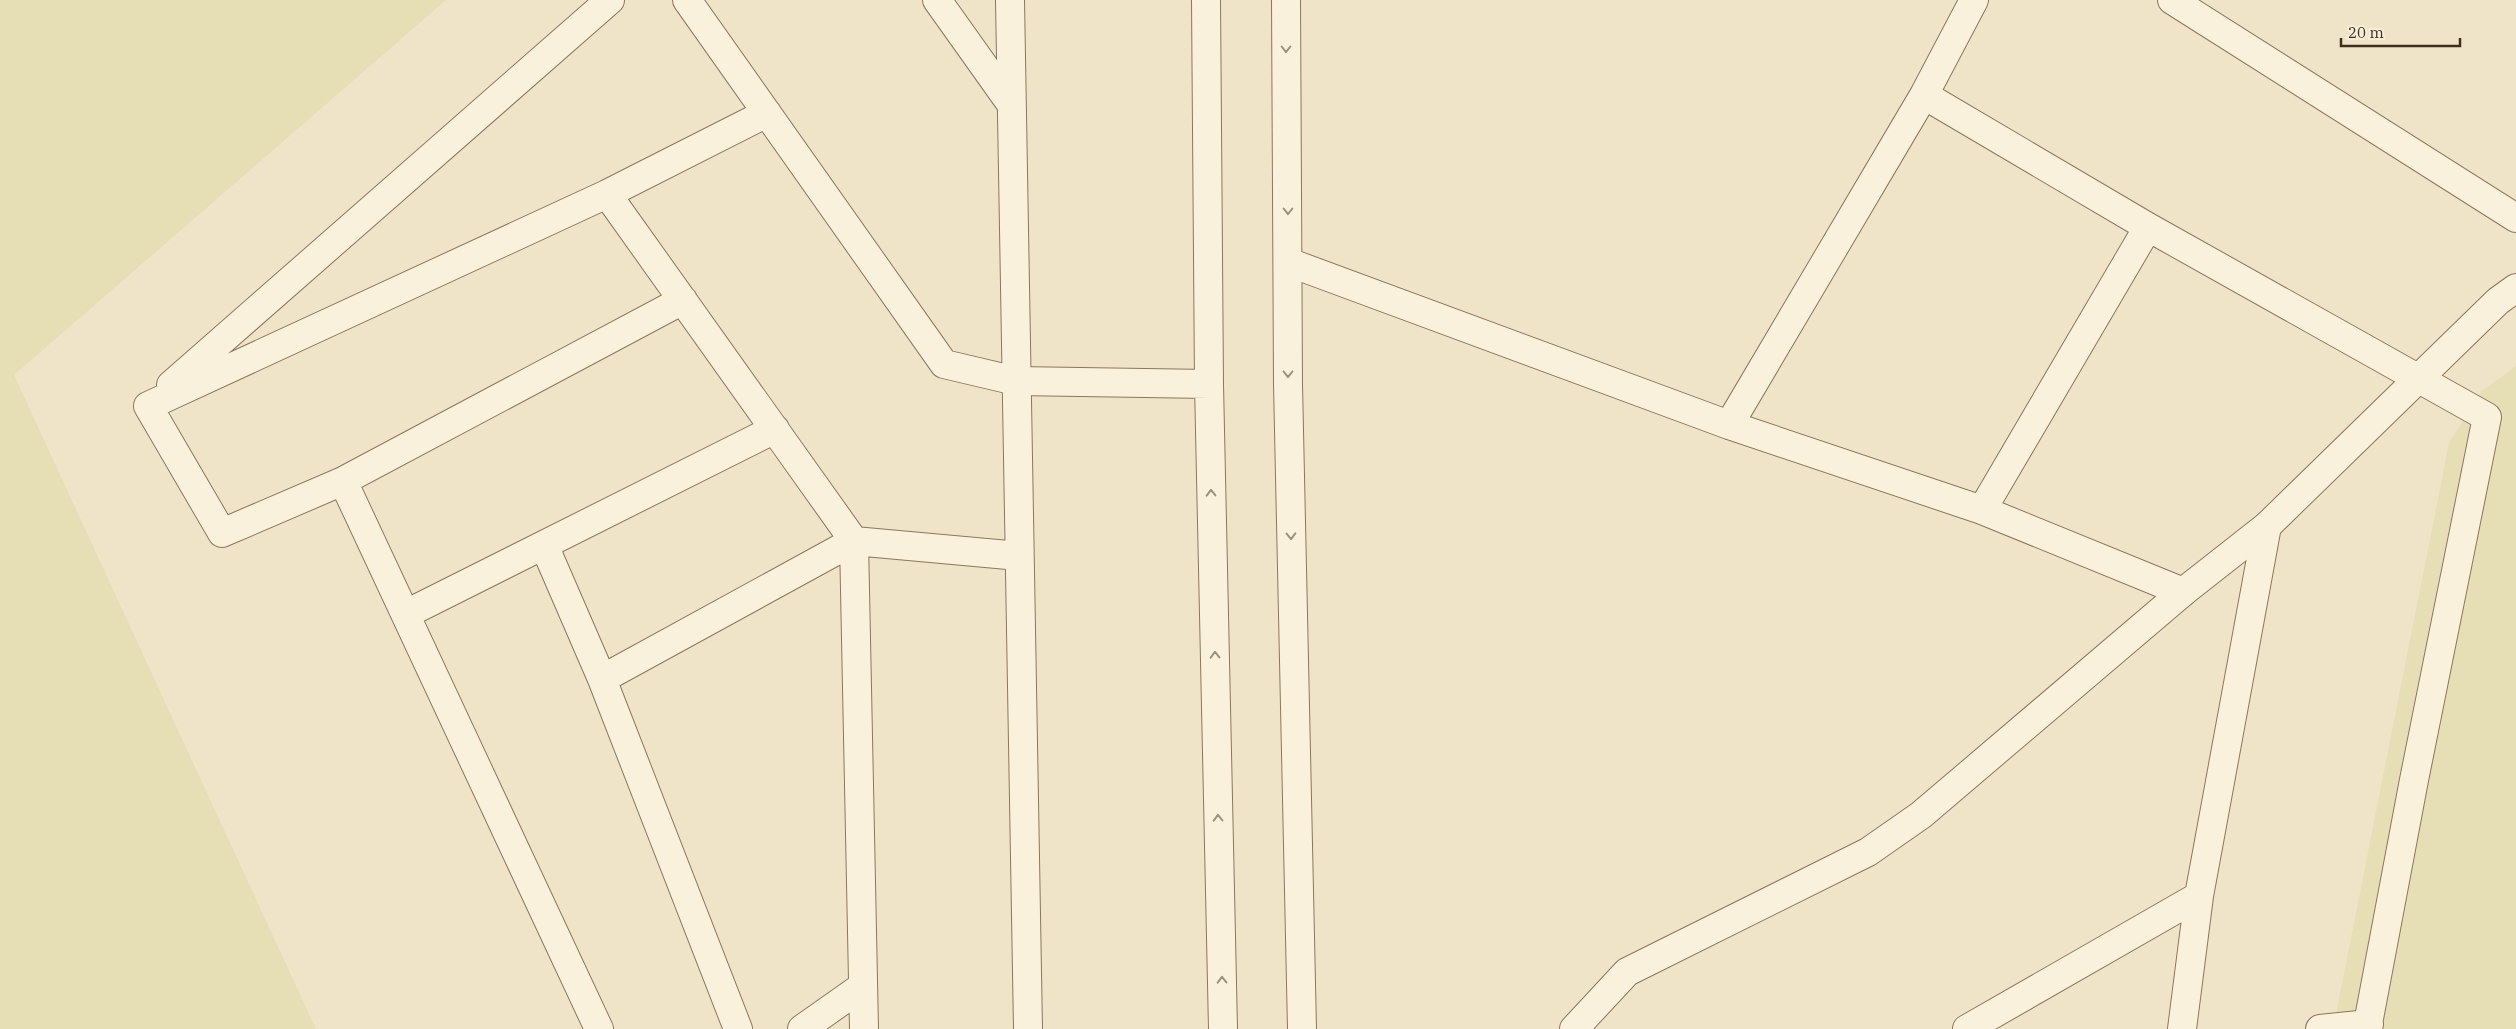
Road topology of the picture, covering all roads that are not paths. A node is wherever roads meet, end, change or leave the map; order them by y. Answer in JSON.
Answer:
{"nodes":[{"id":1,"x":610,"y":0,"type":"edge"},
{"id":2,"x":687,"y":0,"type":"edge"},
{"id":3,"x":936,"y":0,"type":"edge"},
{"id":4,"x":1010,"y":0,"type":"edge"},
{"id":5,"x":1206,"y":0,"type":"edge"},
{"id":6,"x":1286,"y":0,"type":"edge"},
{"id":7,"x":1974,"y":0,"type":"edge"},
{"id":8,"x":2172,"y":0,"type":"edge"},
{"id":9,"x":1924,"y":95,"type":"junction"},
{"id":10,"x":1011,"y":104,"type":"junction"},
{"id":11,"x":767,"y":113,"type":"junction"},
{"id":12,"x":607,"y":194,"type":"junction"},
{"id":13,"x":2516,"y":218,"type":"edge"},
{"id":14,"x":2148,"y":227,"type":"junction"},
{"id":15,"x":1288,"y":262,"type":"junction"},
{"id":16,"x":2516,"y":288,"type":"edge"},
{"id":17,"x":682,"y":300,"type":"junction"},
{"id":18,"x":2418,"y":378,"type":"junction"},
{"id":19,"x":1016,"y":380,"type":"junction"},
{"id":20,"x":1209,"y":384,"type":"junction"},
{"id":21,"x":148,"y":406,"type":"junction"},
{"id":22,"x":1729,"y":425,"type":"junction"},
{"id":23,"x":774,"y":430,"type":"junction"},
{"id":24,"x":343,"y":481,"type":"junction"},
{"id":25,"x":1982,"y":510,"type":"junction"},
{"id":26,"x":2267,"y":526,"type":"junction"},
{"id":27,"x":854,"y":540,"type":"junction"},
{"id":28,"x":544,"y":545,"type":"junction"},
{"id":29,"x":1019,"y":556,"type":"junction"},
{"id":30,"x":2183,"y":592,"type":"junction"},
{"id":31,"x":406,"y":614,"type":"junction"},
{"id":32,"x":602,"y":679,"type":"junction"},
{"id":33,"x":2199,"y":896,"type":"junction"},
{"id":34,"x":863,"y":986,"type":"junction"},
{"id":35,"x":2368,"y":1026,"type":"edge"},
{"id":36,"x":599,"y":1029,"type":"edge"},
{"id":37,"x":738,"y":1029,"type":"edge"},
{"id":38,"x":802,"y":1029,"type":"edge"},
{"id":39,"x":864,"y":1029,"type":"edge"},
{"id":40,"x":1028,"y":1029,"type":"edge"},
{"id":41,"x":1223,"y":1029,"type":"edge"},
{"id":42,"x":1302,"y":1029,"type":"edge"},
{"id":43,"x":1574,"y":1029,"type":"edge"},
{"id":44,"x":1967,"y":1029,"type":"edge"},
{"id":45,"x":2182,"y":1029,"type":"edge"},
{"id":46,"x":2320,"y":1029,"type":"edge"}],
"edges":[{"from":1,"to":21,"type":"street"},
{"from":2,"to":11,"type":"street"},
{"from":3,"to":10,"type":"street"},
{"from":4,"to":10,"type":"street"},
{"from":5,"to":20,"type":"street"},
{"from":6,"to":15,"type":"street","one_way":true},
{"from":7,"to":9,"type":"street"},
{"from":8,"to":13,"type":"street"},
{"from":9,"to":14,"type":"street"},
{"from":9,"to":22,"type":"street"},
{"from":10,"to":19,"type":"street"},
{"from":11,"to":12,"type":"street"},
{"from":11,"to":19,"type":"street"},
{"from":12,"to":17,"type":"street"},
{"from":12,"to":21,"type":"street"},
{"from":14,"to":18,"type":"street"},
{"from":14,"to":25,"type":"street"},
{"from":15,"to":22,"type":"street"},
{"from":15,"to":42,"type":"street","one_way":true},
{"from":16,"to":18,"type":"street"},
{"from":17,"to":23,"type":"street"},
{"from":17,"to":24,"type":"street"},
{"from":18,"to":26,"type":"street"},
{"from":18,"to":35,"type":"street"},
{"from":19,"to":20,"type":"street"},
{"from":19,"to":29,"type":"street"},
{"from":41,"to":20,"type":"street","one_way":true},
{"from":21,"to":24,"type":"street"},
{"from":22,"to":25,"type":"street"},
{"from":23,"to":27,"type":"street"},
{"from":23,"to":28,"type":"street"},
{"from":24,"to":31,"type":"street"},
{"from":25,"to":30,"type":"street"},
{"from":26,"to":30,"type":"street"},
{"from":26,"to":33,"type":"street"},
{"from":27,"to":29,"type":"street"},
{"from":27,"to":32,"type":"street"},
{"from":27,"to":34,"type":"street"},
{"from":28,"to":31,"type":"street"},
{"from":28,"to":32,"type":"street"},
{"from":29,"to":40,"type":"street"},
{"from":30,"to":43,"type":"street"},
{"from":31,"to":36,"type":"street"},
{"from":32,"to":37,"type":"street"},
{"from":33,"to":44,"type":"street"},
{"from":33,"to":45,"type":"street"},
{"from":34,"to":38,"type":"street"},
{"from":34,"to":39,"type":"street"},
{"from":35,"to":46,"type":"street"}]}
